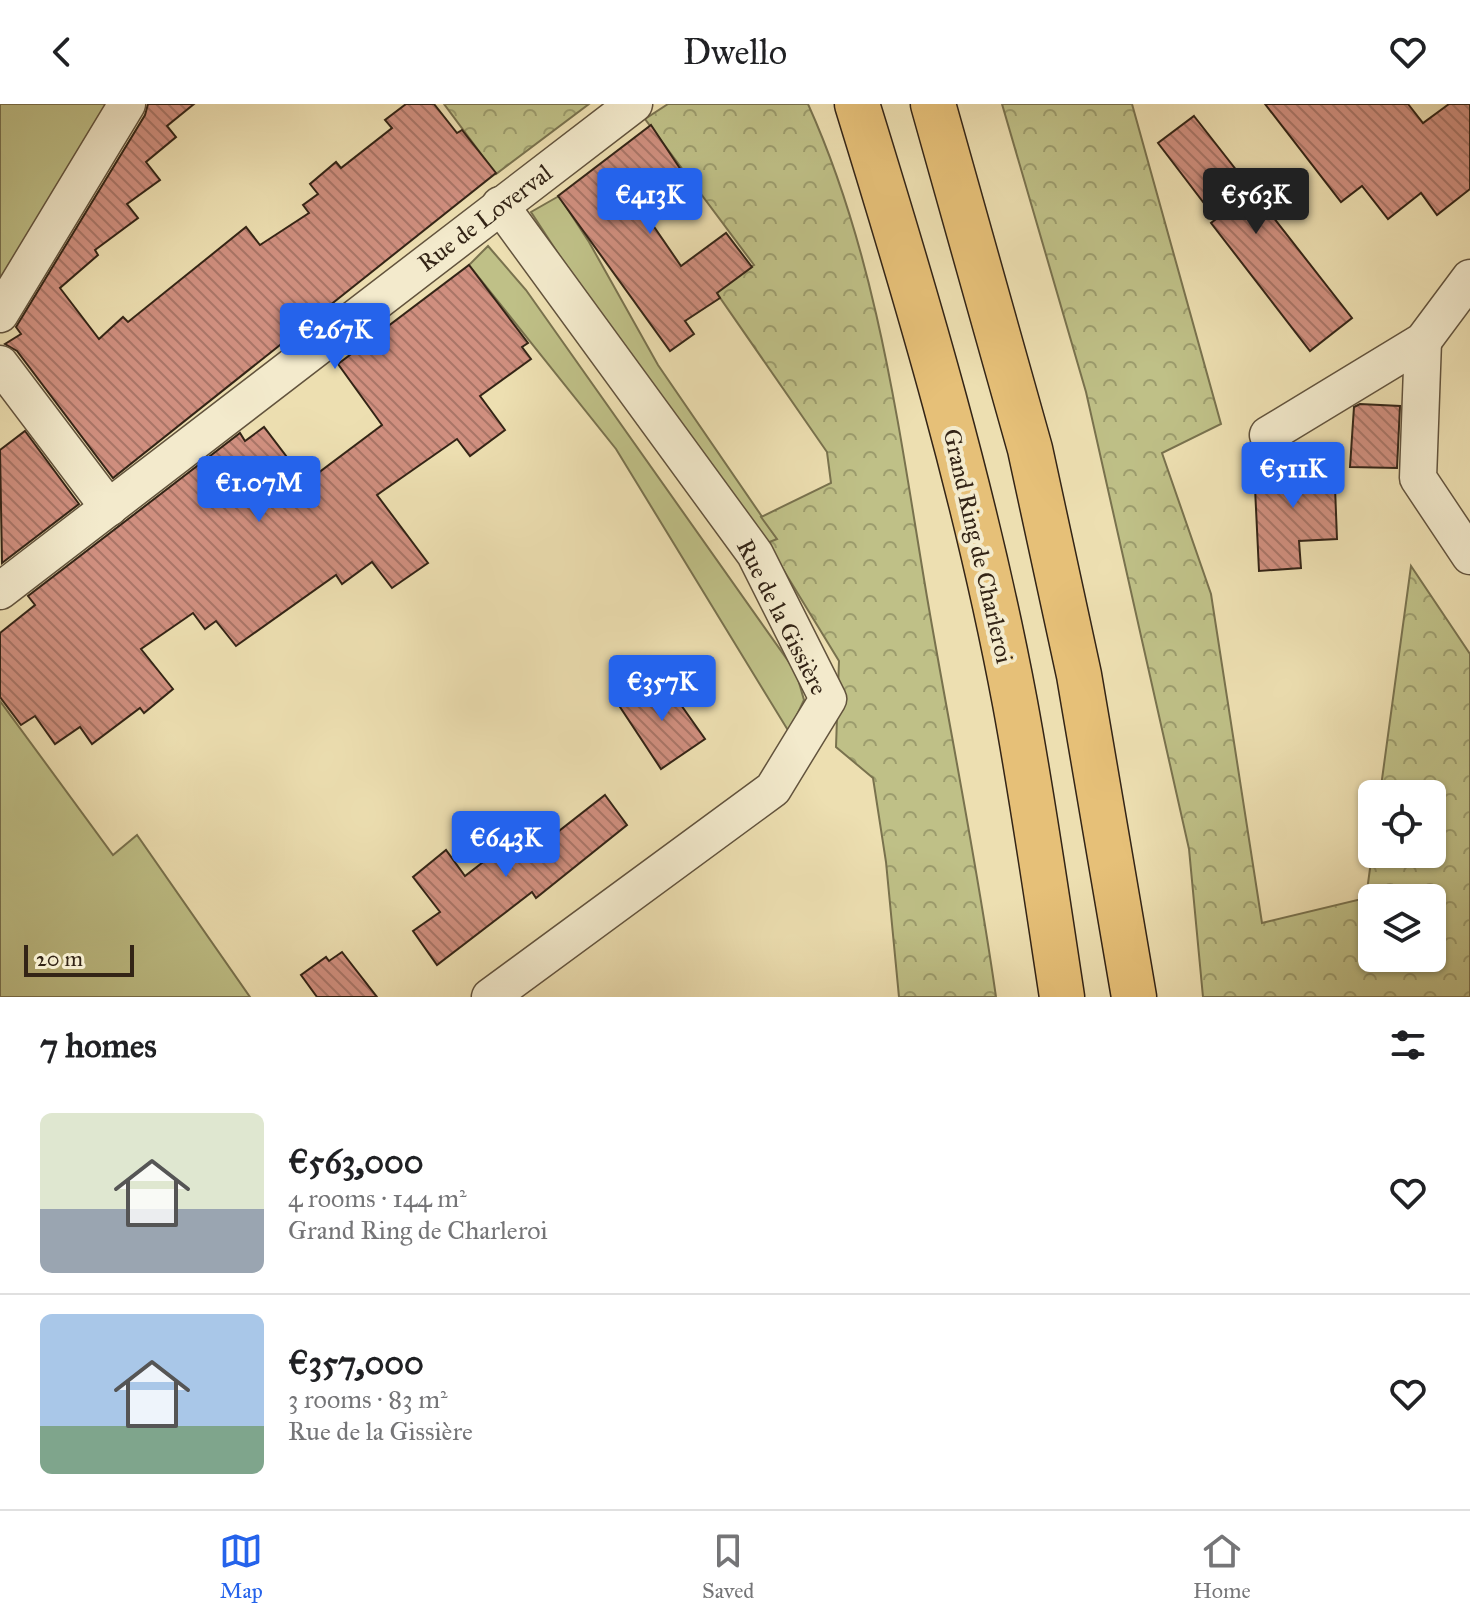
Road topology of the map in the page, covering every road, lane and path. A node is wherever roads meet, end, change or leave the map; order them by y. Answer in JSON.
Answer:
{"nodes":[{"id":1,"x":127,"y":104,"type":"edge"},
{"id":2,"x":634,"y":104,"type":"edge"},
{"id":3,"x":857,"y":104,"type":"edge"},
{"id":4,"x":933,"y":104,"type":"edge"},
{"id":5,"x":500,"y":205,"type":"junction"},
{"id":6,"x":1470,"y":278,"type":"edge"},
{"id":7,"x":0,"y":314,"type":"edge"},
{"id":8,"x":1423,"y":341,"type":"junction"},
{"id":9,"x":0,"y":364,"type":"edge"},
{"id":10,"x":1268,"y":435,"type":"dead end"},
{"id":11,"x":109,"y":508,"type":"junction"},
{"id":12,"x":1470,"y":556,"type":"edge"},
{"id":13,"x":0,"y":591,"type":"edge"},
{"id":14,"x":490,"y":997,"type":"edge"},
{"id":15,"x":1062,"y":997,"type":"edge"},
{"id":16,"x":1134,"y":997,"type":"edge"}],
"edges":[{"from":1,"to":7,"type":"street"},
{"from":2,"to":5,"type":"street","name":"Rue de Loverval"},
{"from":3,"to":15,"type":"highway","name":"Grand Ring de Charleroi"},
{"from":4,"to":16,"type":"highway"},
{"from":5,"to":11,"type":"street","name":"Rue de Loverval"},
{"from":5,"to":14,"type":"street","name":"Rue de la Gissière"},
{"from":6,"to":8,"type":"street"},
{"from":8,"to":10,"type":"street"},
{"from":8,"to":12,"type":"street"},
{"from":9,"to":11,"type":"street"},
{"from":11,"to":13,"type":"street","name":"Rue de Loverval"}]}
